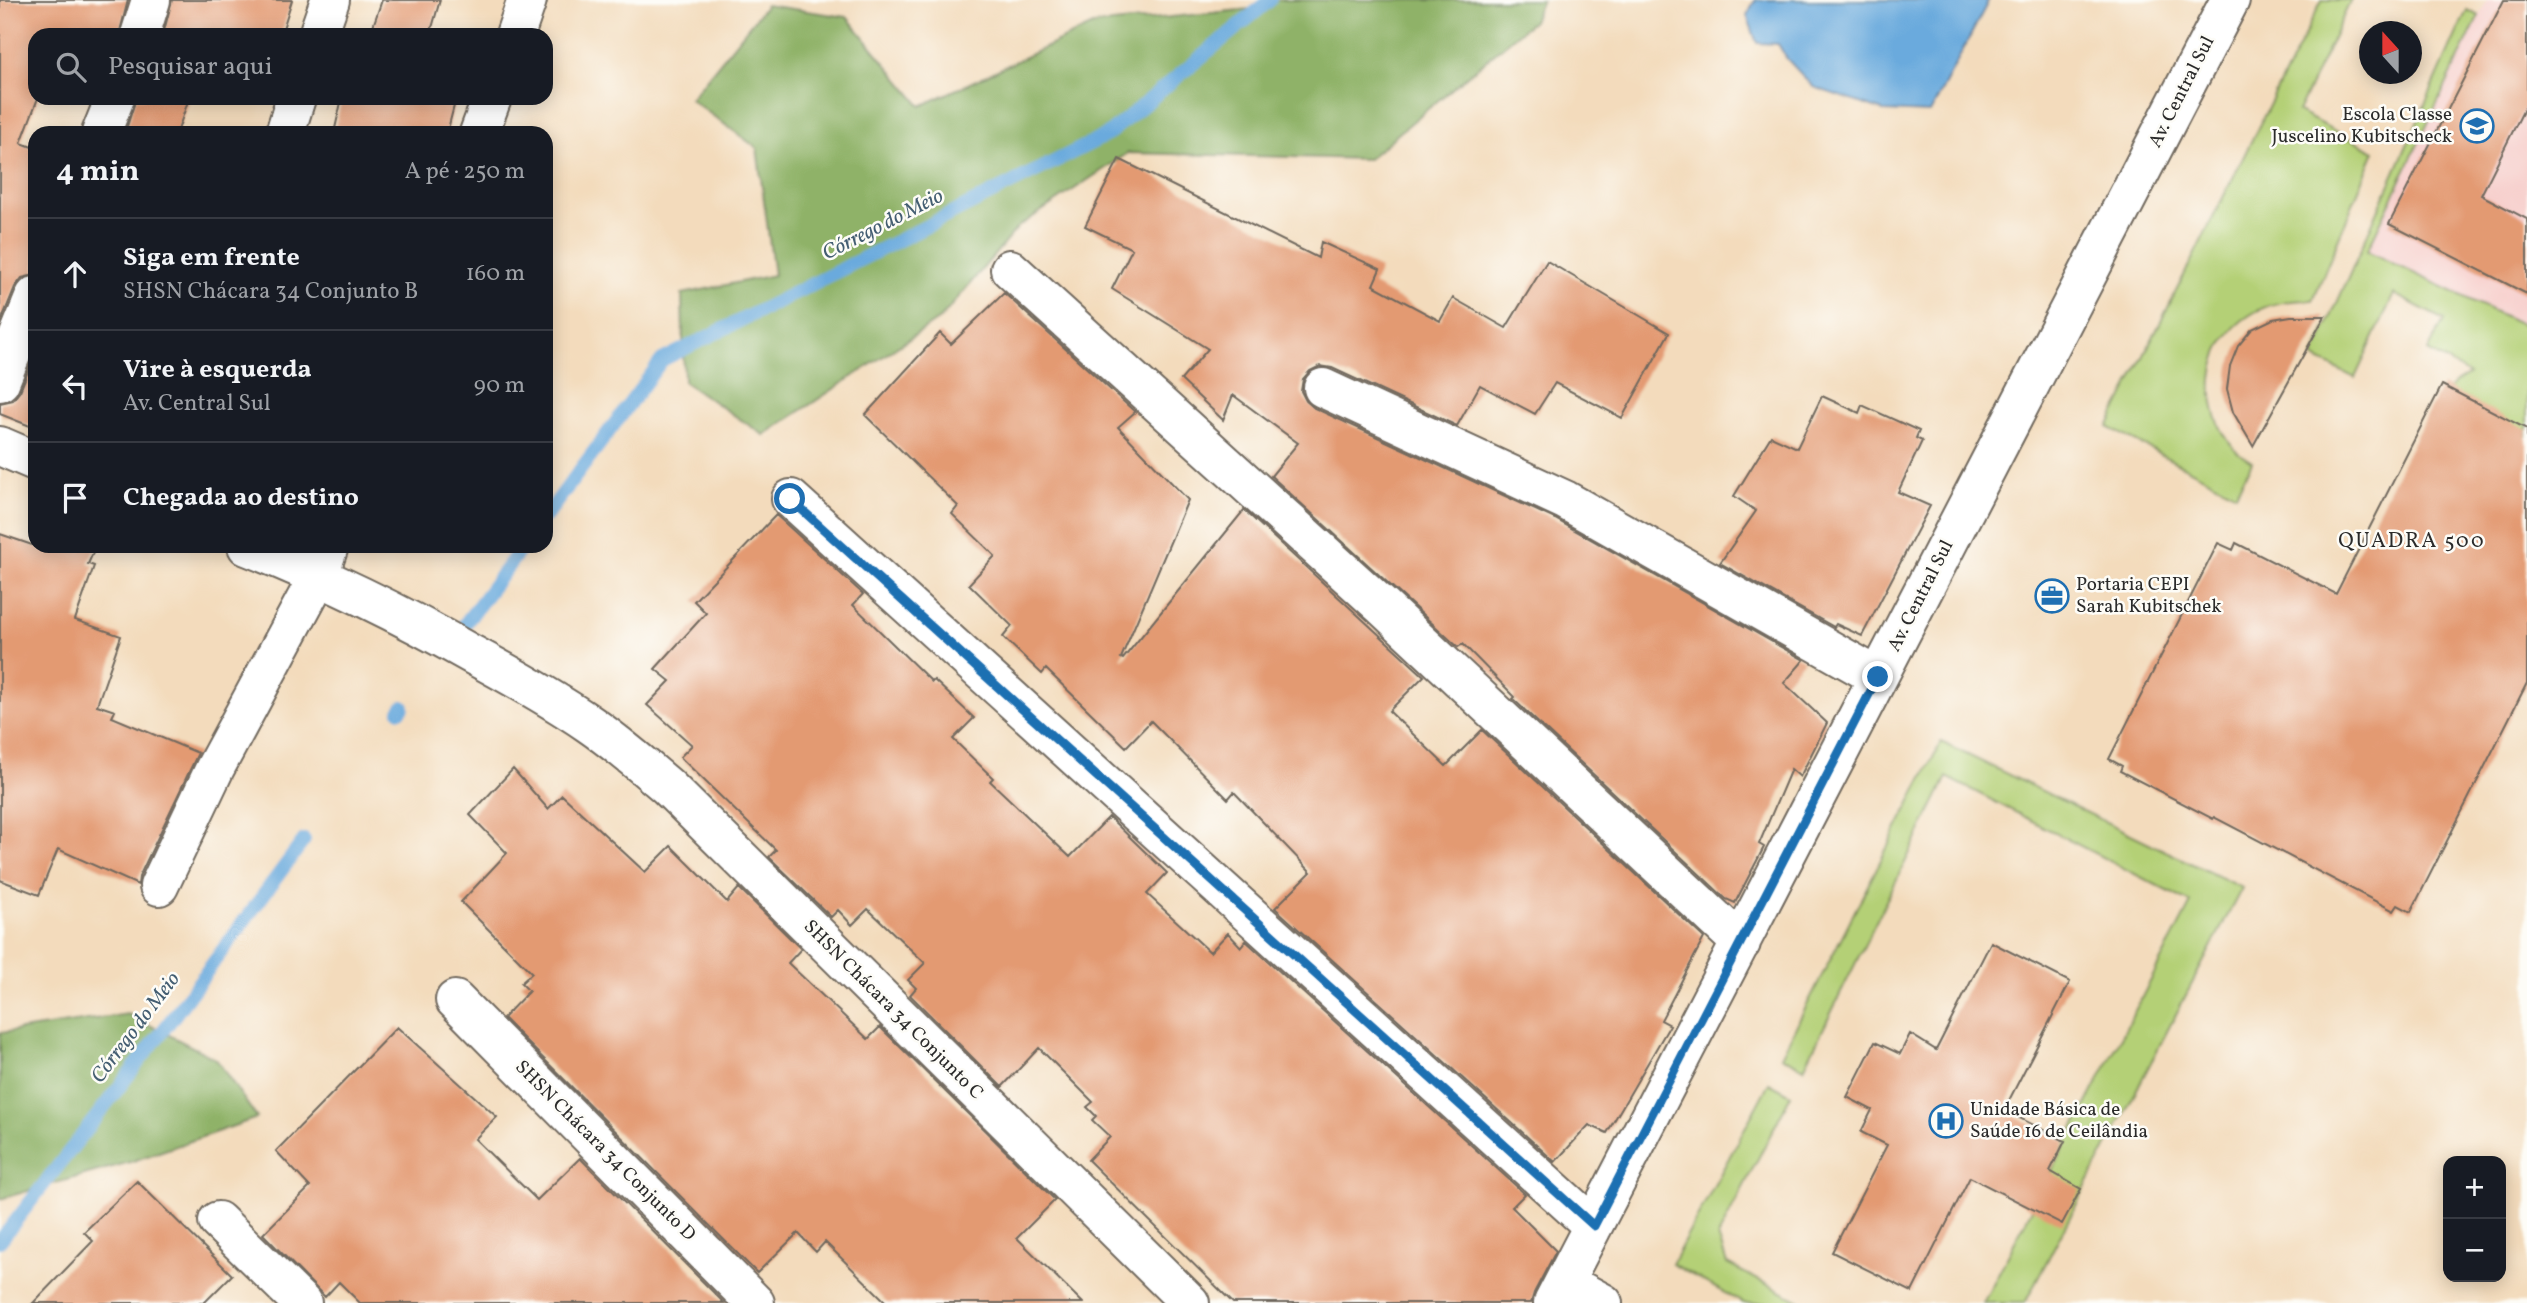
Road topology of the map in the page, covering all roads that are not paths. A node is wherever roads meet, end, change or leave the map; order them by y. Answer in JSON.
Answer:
{"nodes":[{"id":1,"x":151,"y":0,"type":"edge"},
{"id":2,"x":330,"y":0,"type":"edge"},
{"id":3,"x":527,"y":0,"type":"edge"},
{"id":4,"x":2230,"y":0,"type":"edge"},
{"id":5,"x":142,"y":28,"type":"edge"},
{"id":6,"x":320,"y":28,"type":"edge"},
{"id":7,"x":517,"y":28,"type":"edge"},
{"id":8,"x":112,"y":105,"type":"edge"},
{"id":9,"x":294,"y":105,"type":"edge"},
{"id":10,"x":489,"y":105,"type":"edge"},
{"id":11,"x":104,"y":126,"type":"edge"},
{"id":12,"x":287,"y":126,"type":"edge"},
{"id":13,"x":482,"y":126,"type":"edge"},
{"id":14,"x":1010,"y":269,"type":"dead end"},
{"id":15,"x":28,"y":313,"type":"edge"},
{"id":16,"x":0,"y":382,"type":"edge"},
{"id":17,"x":1324,"y":388,"type":"dead end"},
{"id":18,"x":0,"y":446,"type":"edge"},
{"id":19,"x":28,"y":458,"type":"edge"},
{"id":20,"x":790,"y":499,"type":"dead end"},
{"id":21,"x":286,"y":553,"type":"edge"},
{"id":22,"x":324,"y":560,"type":"edge"},
{"id":23,"x":1878,"y":677,"type":"junction"},
{"id":24,"x":159,"y":886,"type":"dead end"},
{"id":25,"x":1741,"y":943,"type":"junction"},
{"id":26,"x":455,"y":1000,"type":"dead end"},
{"id":27,"x":218,"y":1221,"type":"dead end"},
{"id":28,"x":1594,"y":1226,"type":"junction"},
{"id":29,"x":1558,"y":1292,"type":"edge"},
{"id":30,"x":302,"y":1303,"type":"edge"},
{"id":31,"x":755,"y":1303,"type":"edge"},
{"id":32,"x":1190,"y":1303,"type":"edge"},
{"id":33,"x":1603,"y":1303,"type":"edge"}],
"edges":[{"from":1,"to":5,"type":"street"},
{"from":2,"to":6,"type":"street"},
{"from":3,"to":7,"type":"street"},
{"from":4,"to":23,"type":"street","name":"Av. Central Sul"},
{"from":8,"to":11,"type":"street"},
{"from":9,"to":12,"type":"street"},
{"from":10,"to":13,"type":"street"},
{"from":14,"to":25,"type":"street"},
{"from":15,"to":16,"type":"street"},
{"from":17,"to":23,"type":"street"},
{"from":18,"to":19,"type":"street"},
{"from":20,"to":28,"type":"street"},
{"from":21,"to":22,"type":"street","name":"SHSN Chácara 34 Conjunto C"},
{"from":22,"to":24,"type":"street"},
{"from":22,"to":32,"type":"street","name":"SHSN Chácara 34 Conjunto C"},
{"from":23,"to":25,"type":"street","name":"Av. Central Sul"},
{"from":25,"to":28,"type":"street","name":"Av. Central Sul"},
{"from":26,"to":31,"type":"street","name":"SHSN Chácara 34 Conjunto D"},
{"from":27,"to":30,"type":"street"},
{"from":28,"to":29,"type":"street","name":"Av. Central Sul"},
{"from":29,"to":33,"type":"street"}]}
